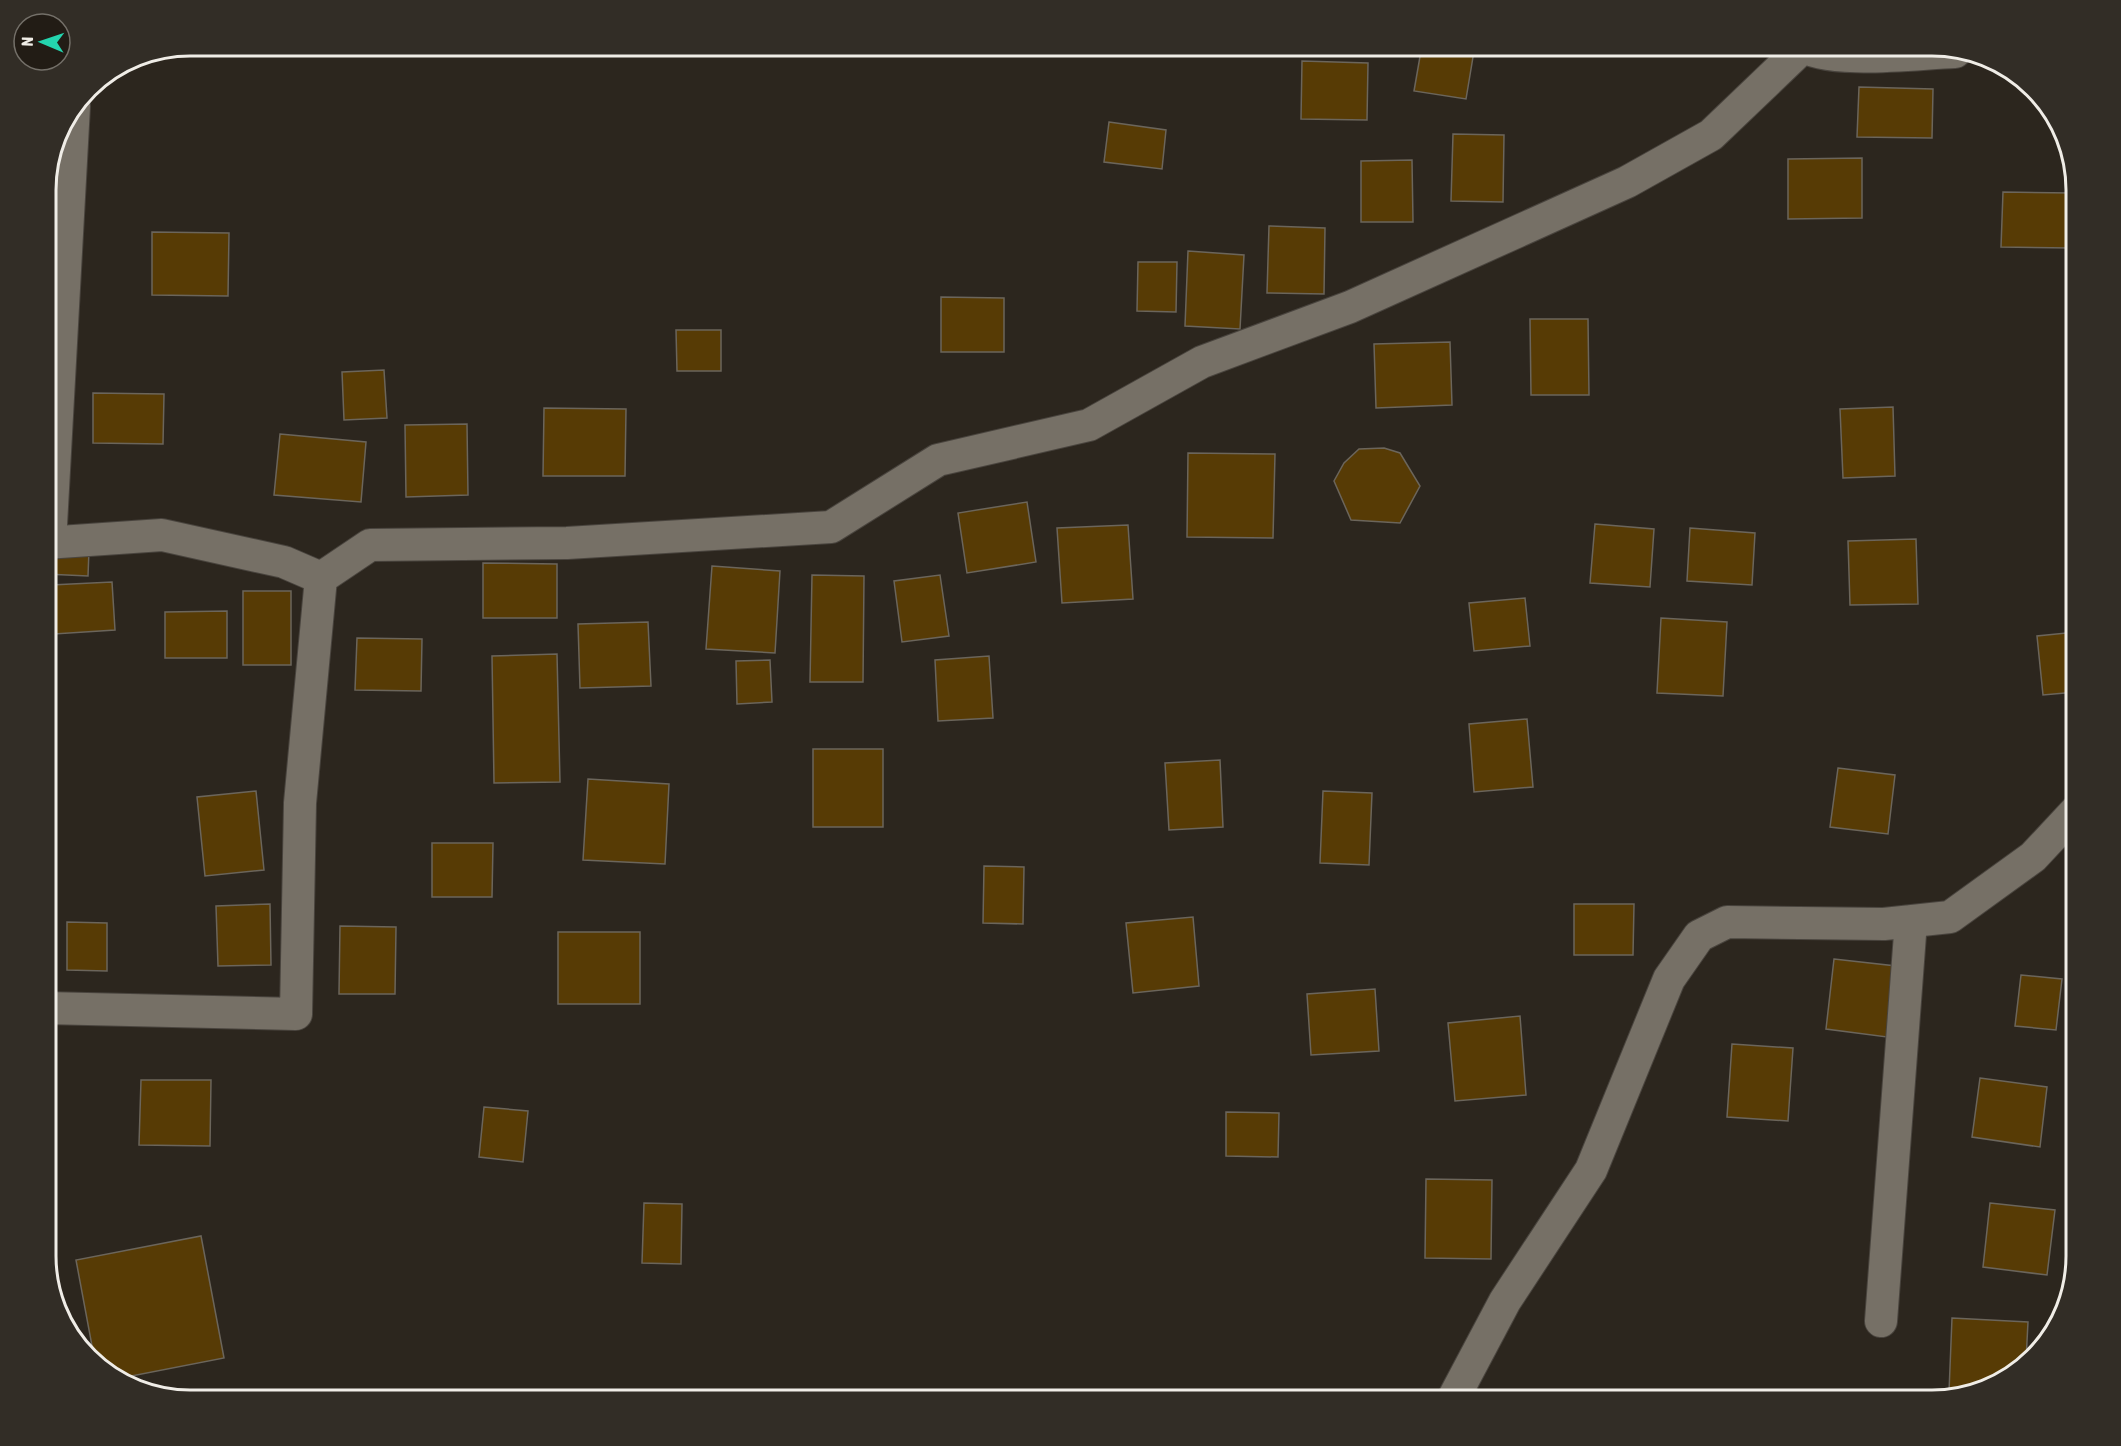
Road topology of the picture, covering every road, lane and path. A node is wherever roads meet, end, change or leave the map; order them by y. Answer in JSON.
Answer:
{"nodes":[{"id":1,"x":1792,"y":56,"type":"edge"},
{"id":2,"x":73,"y":122,"type":"edge"},
{"id":3,"x":56,"y":409,"type":"edge"},
{"id":4,"x":56,"y":543,"type":"edge"},
{"id":5,"x":321,"y":578,"type":"junction"},
{"id":6,"x":2066,"y":822,"type":"edge"},
{"id":7,"x":1911,"y":921,"type":"junction"},
{"id":8,"x":56,"y":1008,"type":"edge"},
{"id":9,"x":1881,"y":1321,"type":"dead end"},
{"id":10,"x":1458,"y":1390,"type":"edge"}],
"edges":[{"from":1,"to":5,"type":"street"},
{"from":2,"to":3,"type":"street"},
{"from":4,"to":5,"type":"street"},
{"from":5,"to":8,"type":"street"},
{"from":6,"to":7,"type":"street"},
{"from":7,"to":9,"type":"street"},
{"from":7,"to":10,"type":"street"}]}
